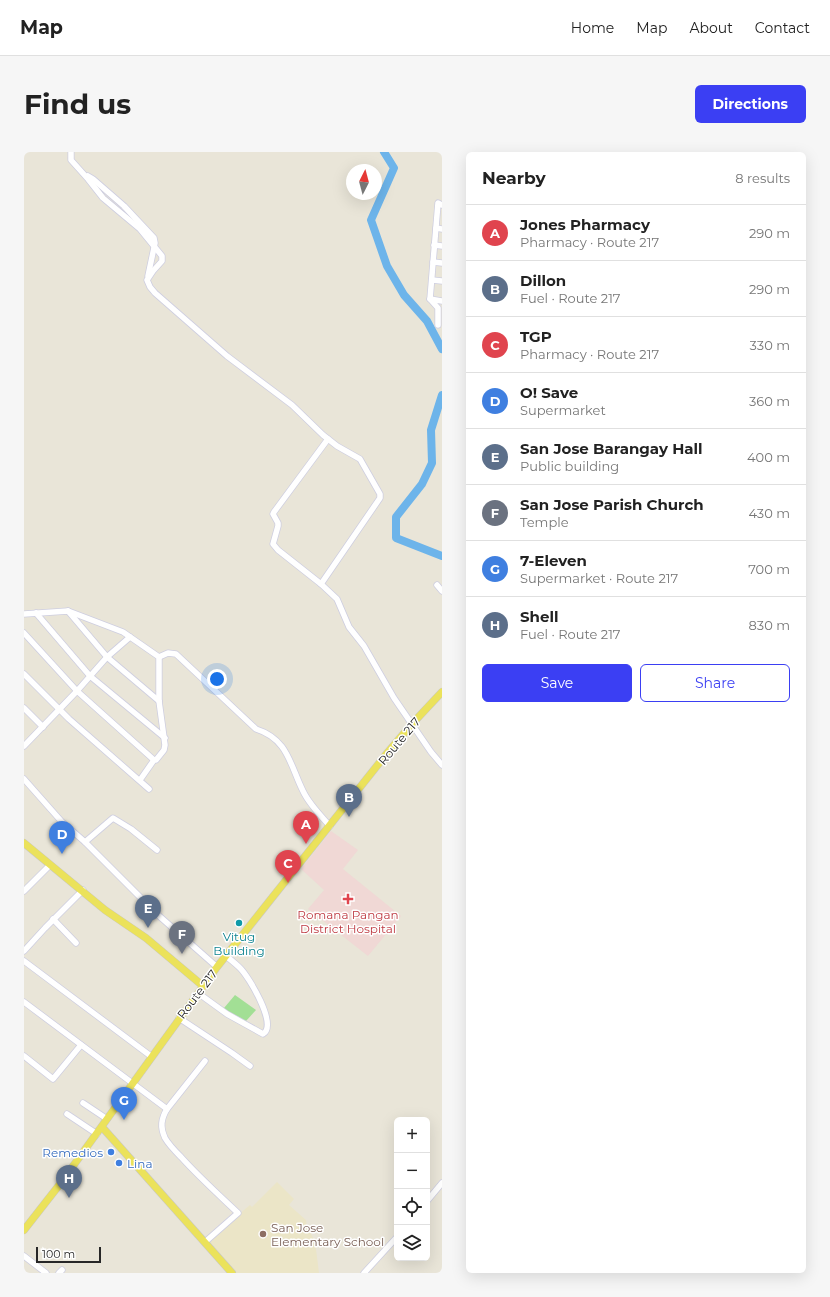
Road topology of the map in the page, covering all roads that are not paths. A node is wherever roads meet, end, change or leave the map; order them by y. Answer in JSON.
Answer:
{"nodes":[{"id":1,"x":71,"y":152,"type":"edge"},
{"id":2,"x":442,"y":204,"type":"edge"},
{"id":3,"x":439,"y":229,"type":"edge"},
{"id":4,"x":434,"y":245,"type":"junction"},
{"id":5,"x":154,"y":246,"type":"junction"},
{"id":6,"x":442,"y":246,"type":"edge"},
{"id":7,"x":433,"y":262,"type":"junction"},
{"id":8,"x":442,"y":263,"type":"edge"},
{"id":9,"x":147,"y":280,"type":"junction"},
{"id":10,"x":432,"y":280,"type":"junction"},
{"id":11,"x":442,"y":281,"type":"edge"},
{"id":12,"x":430,"y":299,"type":"junction"},
{"id":13,"x":442,"y":301,"type":"edge"},
{"id":14,"x":441,"y":325,"type":"edge"},
{"id":15,"x":328,"y":439,"type":"junction"},
{"id":16,"x":321,"y":584,"type":"junction"},
{"id":17,"x":437,"y":585,"type":"dead end"},
{"id":18,"x":442,"y":591,"type":"edge"},
{"id":19,"x":68,"y":611,"type":"junction"},
{"id":20,"x":36,"y":613,"type":"junction"},
{"id":21,"x":24,"y":614,"type":"edge"},
{"id":22,"x":24,"y":633,"type":"edge"},
{"id":23,"x":130,"y":637,"type":"junction"},
{"id":24,"x":107,"y":657,"type":"junction"},
{"id":25,"x":159,"y":657,"type":"junction"},
{"id":26,"x":24,"y":674,"type":"edge"},
{"id":27,"x":90,"y":676,"type":"junction"},
{"id":28,"x":77,"y":691,"type":"junction"},
{"id":29,"x":442,"y":692,"type":"edge"},
{"id":30,"x":159,"y":701,"type":"junction"},
{"id":31,"x":24,"y":708,"type":"edge"},
{"id":32,"x":60,"y":709,"type":"junction"},
{"id":33,"x":411,"y":725,"type":"junction"},
{"id":34,"x":43,"y":727,"type":"junction"},
{"id":35,"x":165,"y":738,"type":"junction"},
{"id":36,"x":25,"y":744,"type":"edge"},
{"id":37,"x":154,"y":760,"type":"junction"},
{"id":38,"x":442,"y":765,"type":"edge"},
{"id":39,"x":24,"y":779,"type":"edge"},
{"id":40,"x":140,"y":780,"type":"junction"},
{"id":41,"x":149,"y":789,"type":"dead end"},
{"id":42,"x":330,"y":826,"type":"junction"},
{"id":43,"x":85,"y":842,"type":"junction"},
{"id":44,"x":24,"y":843,"type":"edge"},
{"id":45,"x":157,"y":850,"type":"dead end"},
{"id":46,"x":50,"y":865,"type":"junction"},
{"id":47,"x":82,"y":890,"type":"junction"},
{"id":48,"x":24,"y":891,"type":"edge"},
{"id":49,"x":53,"y":919,"type":"junction"},
{"id":50,"x":76,"y":943,"type":"dead end"},
{"id":51,"x":24,"y":951,"type":"edge"},
{"id":52,"x":226,"y":956,"type":"junction"},
{"id":53,"x":24,"y":961,"type":"edge"},
{"id":54,"x":217,"y":967,"type":"junction"},
{"id":55,"x":203,"y":986,"type":"junction"},
{"id":56,"x":198,"y":993,"type":"junction"},
{"id":57,"x":24,"y":1002,"type":"edge"},
{"id":58,"x":179,"y":1018,"type":"junction"},
{"id":59,"x":81,"y":1045,"type":"junction"},
{"id":60,"x":24,"y":1056,"type":"edge"},
{"id":61,"x":152,"y":1057,"type":"junction"},
{"id":62,"x":205,"y":1061,"type":"dead end"},
{"id":63,"x":250,"y":1066,"type":"dead end"},
{"id":64,"x":133,"y":1084,"type":"junction"},
{"id":65,"x":83,"y":1102,"type":"dead end"},
{"id":66,"x":167,"y":1109,"type":"junction"},
{"id":67,"x":67,"y":1114,"type":"dead end"},
{"id":68,"x":107,"y":1119,"type":"junction"},
{"id":69,"x":102,"y":1126,"type":"junction"},
{"id":70,"x":96,"y":1134,"type":"junction"},
{"id":71,"x":442,"y":1184,"type":"edge"},
{"id":72,"x":430,"y":1198,"type":"edge"},
{"id":73,"x":24,"y":1230,"type":"edge"},
{"id":74,"x":394,"y":1240,"type":"edge"},
{"id":75,"x":205,"y":1242,"type":"junction"},
{"id":76,"x":24,"y":1256,"type":"edge"},
{"id":77,"x":46,"y":1273,"type":"edge"},
{"id":78,"x":232,"y":1273,"type":"edge"},
{"id":79,"x":364,"y":1273,"type":"edge"}],
"edges":[{"from":1,"to":5,"type":"street"},
{"from":2,"to":3,"type":"street"},
{"from":3,"to":4,"type":"street"},
{"from":4,"to":6,"type":"street"},
{"from":4,"to":7,"type":"street"},
{"from":5,"to":9,"type":"street"},
{"from":5,"to":9,"type":"street"},
{"from":7,"to":8,"type":"street"},
{"from":7,"to":10,"type":"street"},
{"from":9,"to":15,"type":"street"},
{"from":10,"to":11,"type":"street"},
{"from":10,"to":12,"type":"street"},
{"from":12,"to":13,"type":"street"},
{"from":12,"to":14,"type":"street"},
{"from":15,"to":16,"type":"street"},
{"from":15,"to":16,"type":"street"},
{"from":16,"to":33,"type":"street"},
{"from":17,"to":18,"type":"street"},
{"from":19,"to":20,"type":"street"},
{"from":19,"to":23,"type":"street"},
{"from":19,"to":24,"type":"street"},
{"from":20,"to":21,"type":"street"},
{"from":20,"to":27,"type":"street"},
{"from":22,"to":28,"type":"street"},
{"from":23,"to":24,"type":"street"},
{"from":23,"to":25,"type":"street"},
{"from":24,"to":27,"type":"street"},
{"from":24,"to":30,"type":"street"},
{"from":25,"to":30,"type":"street"},
{"from":25,"to":42,"type":"street"},
{"from":26,"to":32,"type":"street"},
{"from":27,"to":28,"type":"street"},
{"from":27,"to":35,"type":"street"},
{"from":28,"to":32,"type":"street"},
{"from":28,"to":37,"type":"street"},
{"from":29,"to":33,"type":"main road","name":"Route 217"},
{"from":30,"to":35,"type":"street"},
{"from":31,"to":34,"type":"street"},
{"from":32,"to":34,"type":"street"},
{"from":32,"to":40,"type":"street"},
{"from":33,"to":38,"type":"street"},
{"from":33,"to":42,"type":"main road","name":"Route 217"},
{"from":34,"to":36,"type":"street"},
{"from":35,"to":37,"type":"street"},
{"from":37,"to":40,"type":"street"},
{"from":39,"to":43,"type":"street"},
{"from":40,"to":41,"type":"street"},
{"from":42,"to":52,"type":"main road","name":"Route 217"},
{"from":43,"to":45,"type":"street"},
{"from":43,"to":54,"type":"street"},
{"from":44,"to":46,"type":"main road"},
{"from":46,"to":47,"type":"main road"},
{"from":46,"to":48,"type":"street"},
{"from":47,"to":49,"type":"street"},
{"from":47,"to":55,"type":"main road"},
{"from":49,"to":50,"type":"street"},
{"from":49,"to":51,"type":"street"},
{"from":52,"to":54,"type":"main road","name":"Route 217"},
{"from":52,"to":56,"type":"street"},
{"from":53,"to":61,"type":"street"},
{"from":54,"to":55,"type":"main road","name":"Route 217"},
{"from":55,"to":56,"type":"main road","name":"Route 217"},
{"from":56,"to":58,"type":"main road","name":"Route 217"},
{"from":57,"to":59,"type":"street"},
{"from":58,"to":61,"type":"main road","name":"Route 217"},
{"from":58,"to":63,"type":"street"},
{"from":59,"to":60,"type":"street"},
{"from":59,"to":64,"type":"street"},
{"from":61,"to":64,"type":"main road","name":"Route 217"},
{"from":62,"to":66,"type":"street"},
{"from":64,"to":66,"type":"street"},
{"from":64,"to":68,"type":"main road","name":"Route 217"},
{"from":65,"to":68,"type":"street"},
{"from":66,"to":75,"type":"street"},
{"from":67,"to":70,"type":"street"},
{"from":68,"to":69,"type":"main road","name":"Route 217"},
{"from":69,"to":70,"type":"main road","name":"Route 217"},
{"from":69,"to":75,"type":"main road"},
{"from":70,"to":73,"type":"main road","name":"Route 217"},
{"from":71,"to":72,"type":"street"},
{"from":74,"to":79,"type":"street"},
{"from":75,"to":78,"type":"main road"},
{"from":76,"to":77,"type":"street"}]}
